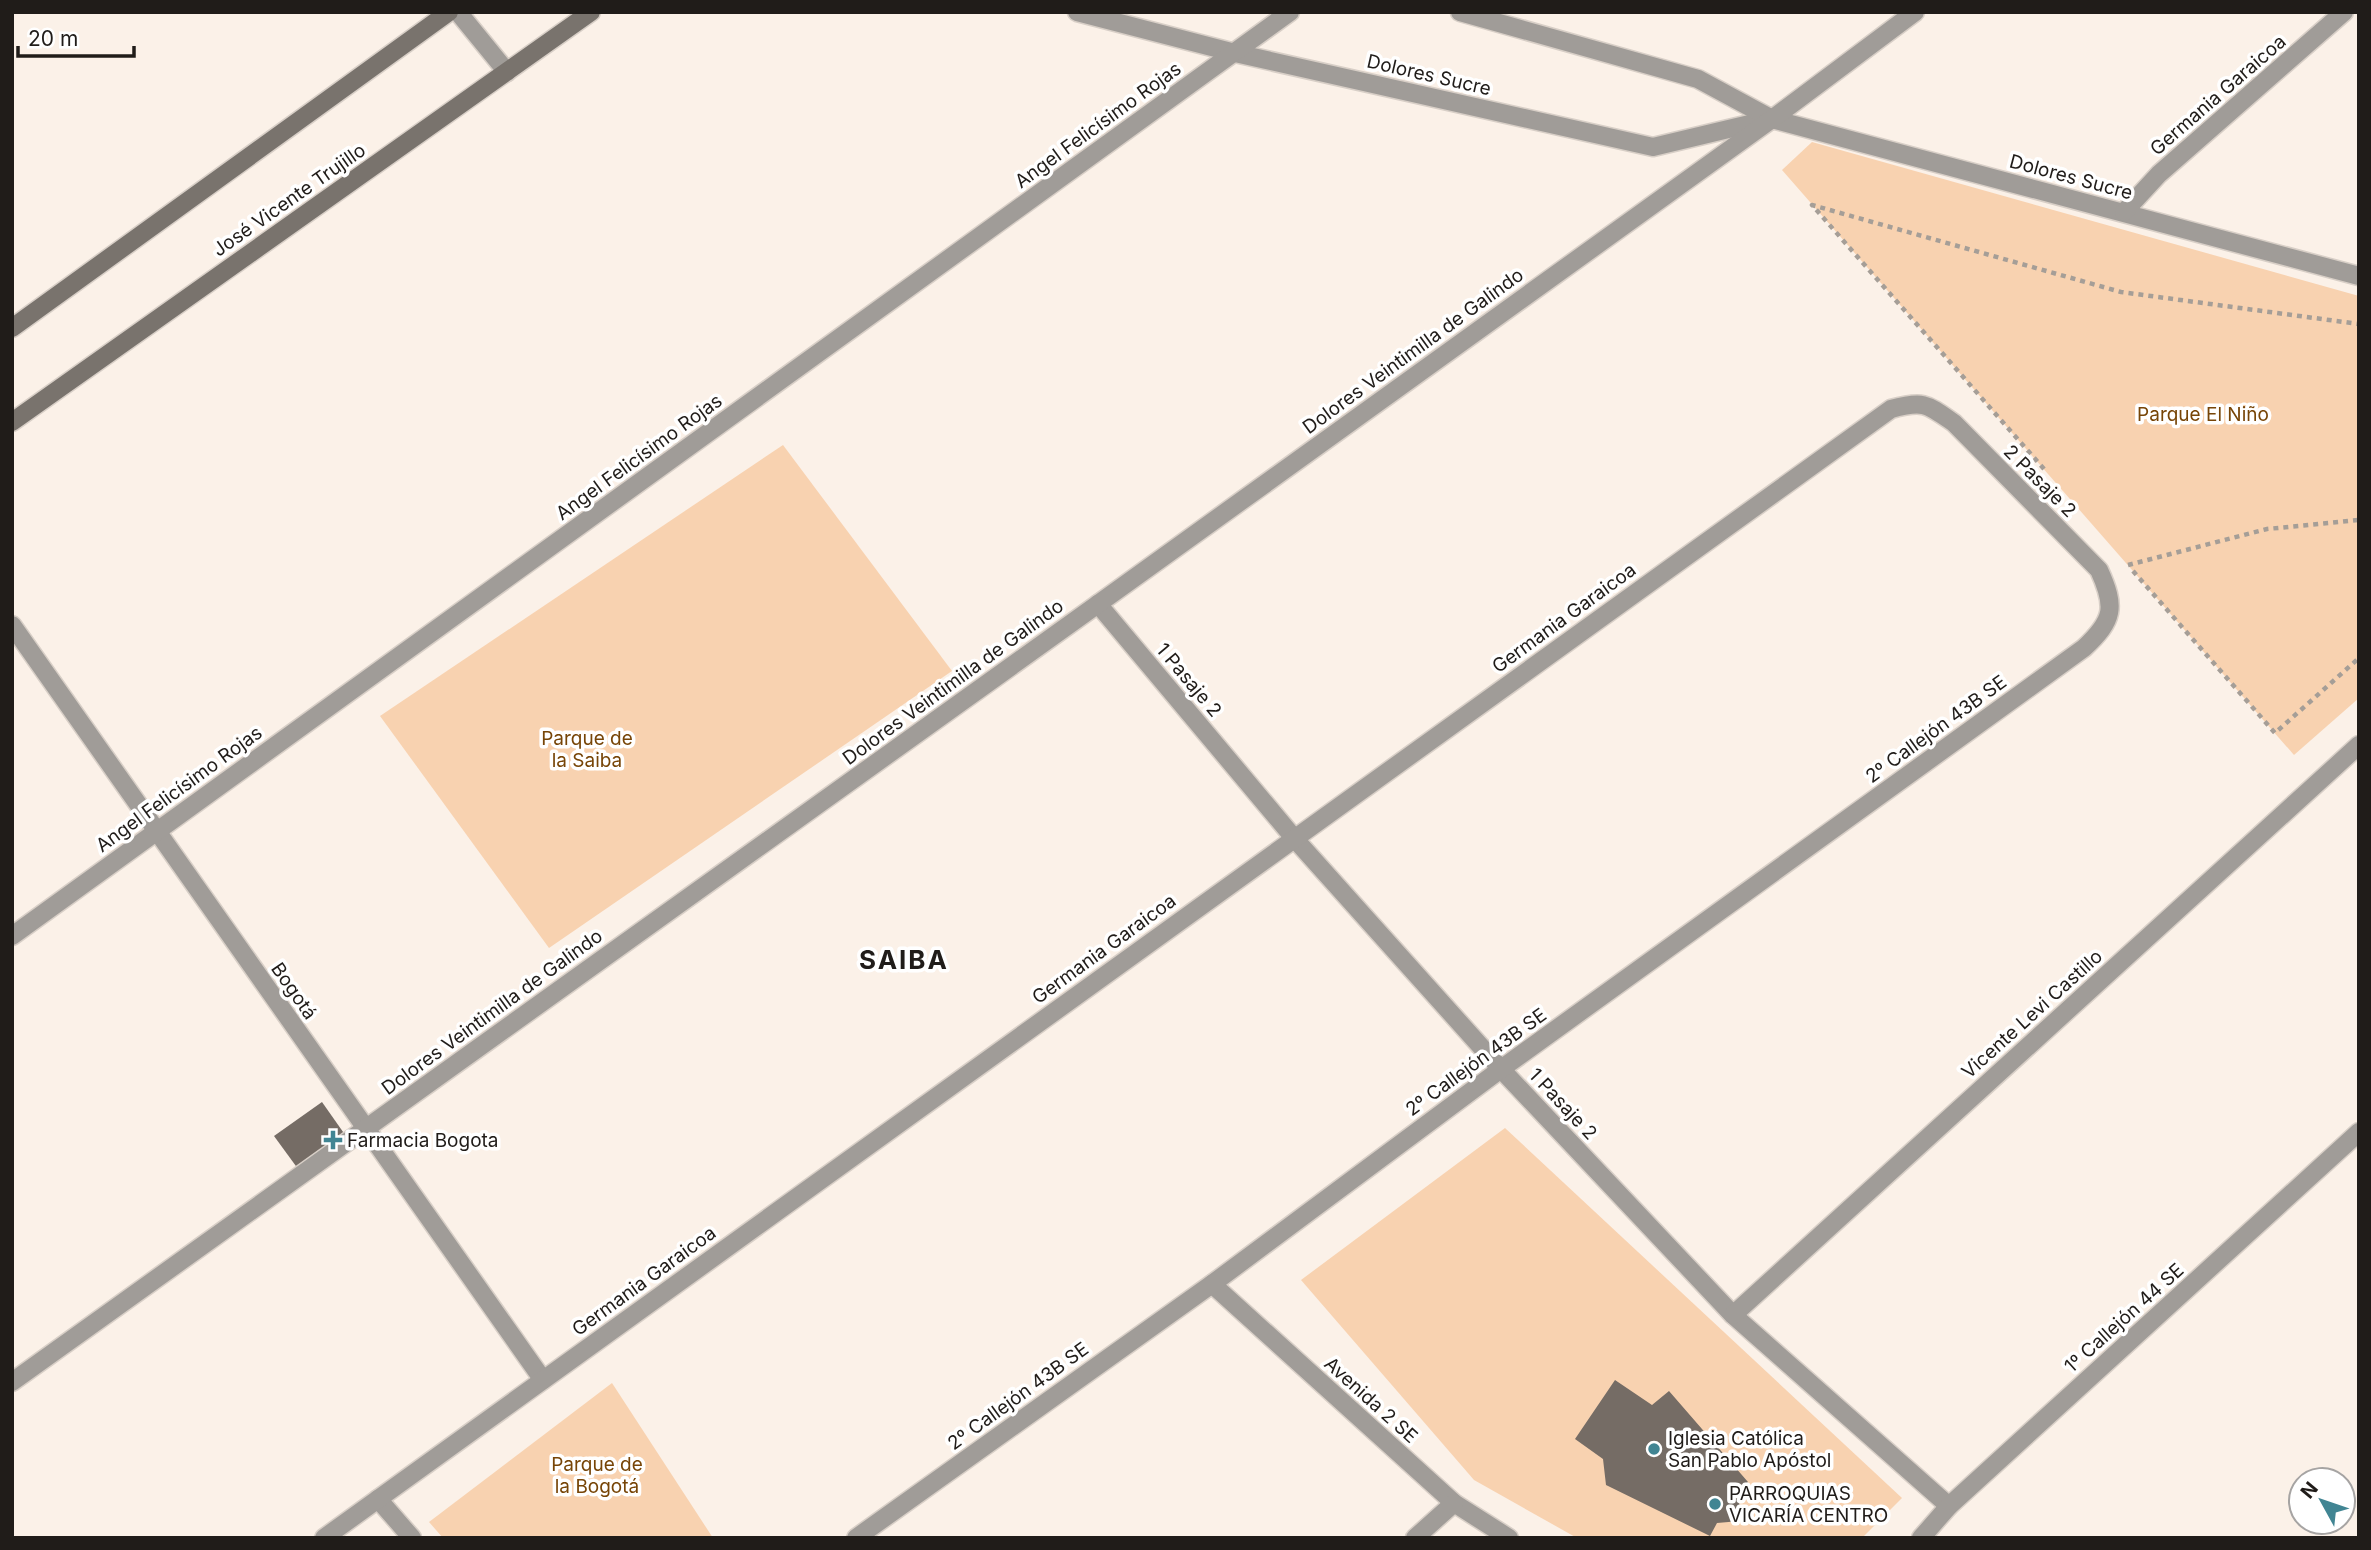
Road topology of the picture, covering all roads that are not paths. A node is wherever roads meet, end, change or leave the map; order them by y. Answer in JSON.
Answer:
{"nodes":[{"id":1,"x":449,"y":12,"type":"edge"},
{"id":2,"x":458,"y":12,"type":"edge"},
{"id":3,"x":591,"y":12,"type":"edge"},
{"id":4,"x":1077,"y":12,"type":"edge"},
{"id":5,"x":1290,"y":12,"type":"edge"},
{"id":6,"x":1460,"y":12,"type":"edge"},
{"id":7,"x":1915,"y":12,"type":"edge"},
{"id":8,"x":2344,"y":12,"type":"edge"},
{"id":9,"x":1235,"y":52,"type":"junction"},
{"id":10,"x":507,"y":72,"type":"junction"},
{"id":11,"x":1772,"y":119,"type":"junction"},
{"id":12,"x":2124,"y":212,"type":"junction"},
{"id":13,"x":2359,"y":276,"type":"edge"},
{"id":14,"x":12,"y":328,"type":"edge"},
{"id":15,"x":1913,"y":403,"type":"joint"},
{"id":16,"x":12,"y":422,"type":"edge"},
{"id":17,"x":1098,"y":604,"type":"junction"},
{"id":18,"x":2110,"y":611,"type":"joint"},
{"id":19,"x":12,"y":625,"type":"edge"},
{"id":20,"x":2359,"y":745,"type":"edge"},
{"id":21,"x":157,"y":831,"type":"junction"},
{"id":22,"x":1294,"y":838,"type":"junction"},
{"id":23,"x":12,"y":936,"type":"edge"},
{"id":24,"x":1501,"y":1069,"type":"junction"},
{"id":25,"x":365,"y":1128,"type":"junction"},
{"id":26,"x":2359,"y":1132,"type":"edge"},
{"id":27,"x":1212,"y":1284,"type":"junction"},
{"id":28,"x":1733,"y":1315,"type":"junction"},
{"id":29,"x":542,"y":1380,"type":"junction"},
{"id":30,"x":12,"y":1382,"type":"edge"},
{"id":31,"x":378,"y":1499,"type":"junction"},
{"id":32,"x":1454,"y":1503,"type":"junction"},
{"id":33,"x":1949,"y":1506,"type":"junction"},
{"id":34,"x":324,"y":1538,"type":"edge"},
{"id":35,"x":412,"y":1538,"type":"edge"},
{"id":36,"x":856,"y":1538,"type":"edge"},
{"id":37,"x":1415,"y":1538,"type":"edge"},
{"id":38,"x":1509,"y":1538,"type":"edge"},
{"id":39,"x":1921,"y":1538,"type":"edge"}],
"edges":[{"from":1,"to":14,"type":"main road"},
{"from":2,"to":10,"type":"street"},
{"from":3,"to":10,"type":"main road","name":"José Vicente Trujillo"},
{"from":4,"to":9,"type":"street","name":"Dolores Sucre"},
{"from":5,"to":9,"type":"street","name":"Angel Felicísimo Rojas"},
{"from":6,"to":11,"type":"street","name":"Dolores Sucre"},
{"from":7,"to":11,"type":"street","name":"Dolores Veintimilla de Galindo"},
{"from":8,"to":12,"type":"street","name":"Germania Garaicoa"},
{"from":9,"to":11,"type":"street","name":"Dolores Sucre"},
{"from":9,"to":21,"type":"street","name":"Angel Felicísimo Rojas"},
{"from":10,"to":16,"type":"main road","name":"José Vicente Trujillo"},
{"from":11,"to":12,"type":"street","name":"Dolores Sucre"},
{"from":11,"to":17,"type":"street","name":"Dolores Veintimilla de Galindo"},
{"from":12,"to":13,"type":"street","name":"Dolores Sucre"},
{"from":15,"to":18,"type":"street","name":"2 Pasaje 2"},
{"from":15,"to":22,"type":"street","name":"Germania Garaicoa"},
{"from":17,"to":22,"type":"street","name":"1 Pasaje 2"},
{"from":17,"to":25,"type":"street","name":"Dolores Veintimilla de Galindo"},
{"from":18,"to":24,"type":"street","name":"2º Callejón 43B SE"},
{"from":19,"to":21,"type":"street","name":"Bogotá"},
{"from":20,"to":28,"type":"street","name":"Vicente Levi Castillo"},
{"from":21,"to":23,"type":"street","name":"Angel Felicísimo Rojas"},
{"from":21,"to":25,"type":"street","name":"Bogotá"},
{"from":22,"to":24,"type":"street","name":"1 Pasaje 2"},
{"from":22,"to":29,"type":"street","name":"Germania Garaicoa"},
{"from":24,"to":27,"type":"street","name":"2º Callejón 43B SE"},
{"from":24,"to":28,"type":"street","name":"1 Pasaje 2"},
{"from":25,"to":29,"type":"street","name":"Bogotá"},
{"from":25,"to":30,"type":"street","name":"Dolores Veintimilla de Galindo"},
{"from":26,"to":33,"type":"street","name":"1º Callejón 44 SE"},
{"from":27,"to":32,"type":"street","name":"Avenida 2 SE"},
{"from":27,"to":36,"type":"street","name":"2º Callejón 43B SE"},
{"from":28,"to":33,"type":"street","name":"1 Pasaje 2"},
{"from":29,"to":31,"type":"street","name":"Germania Garaicoa"},
{"from":31,"to":34,"type":"street","name":"Germania Garaicoa"},
{"from":31,"to":35,"type":"street"},
{"from":32,"to":37,"type":"street"},
{"from":32,"to":38,"type":"street","name":"Avenida 2 SE"},
{"from":33,"to":39,"type":"street","name":"1º Callejón 44 SE"}]}
